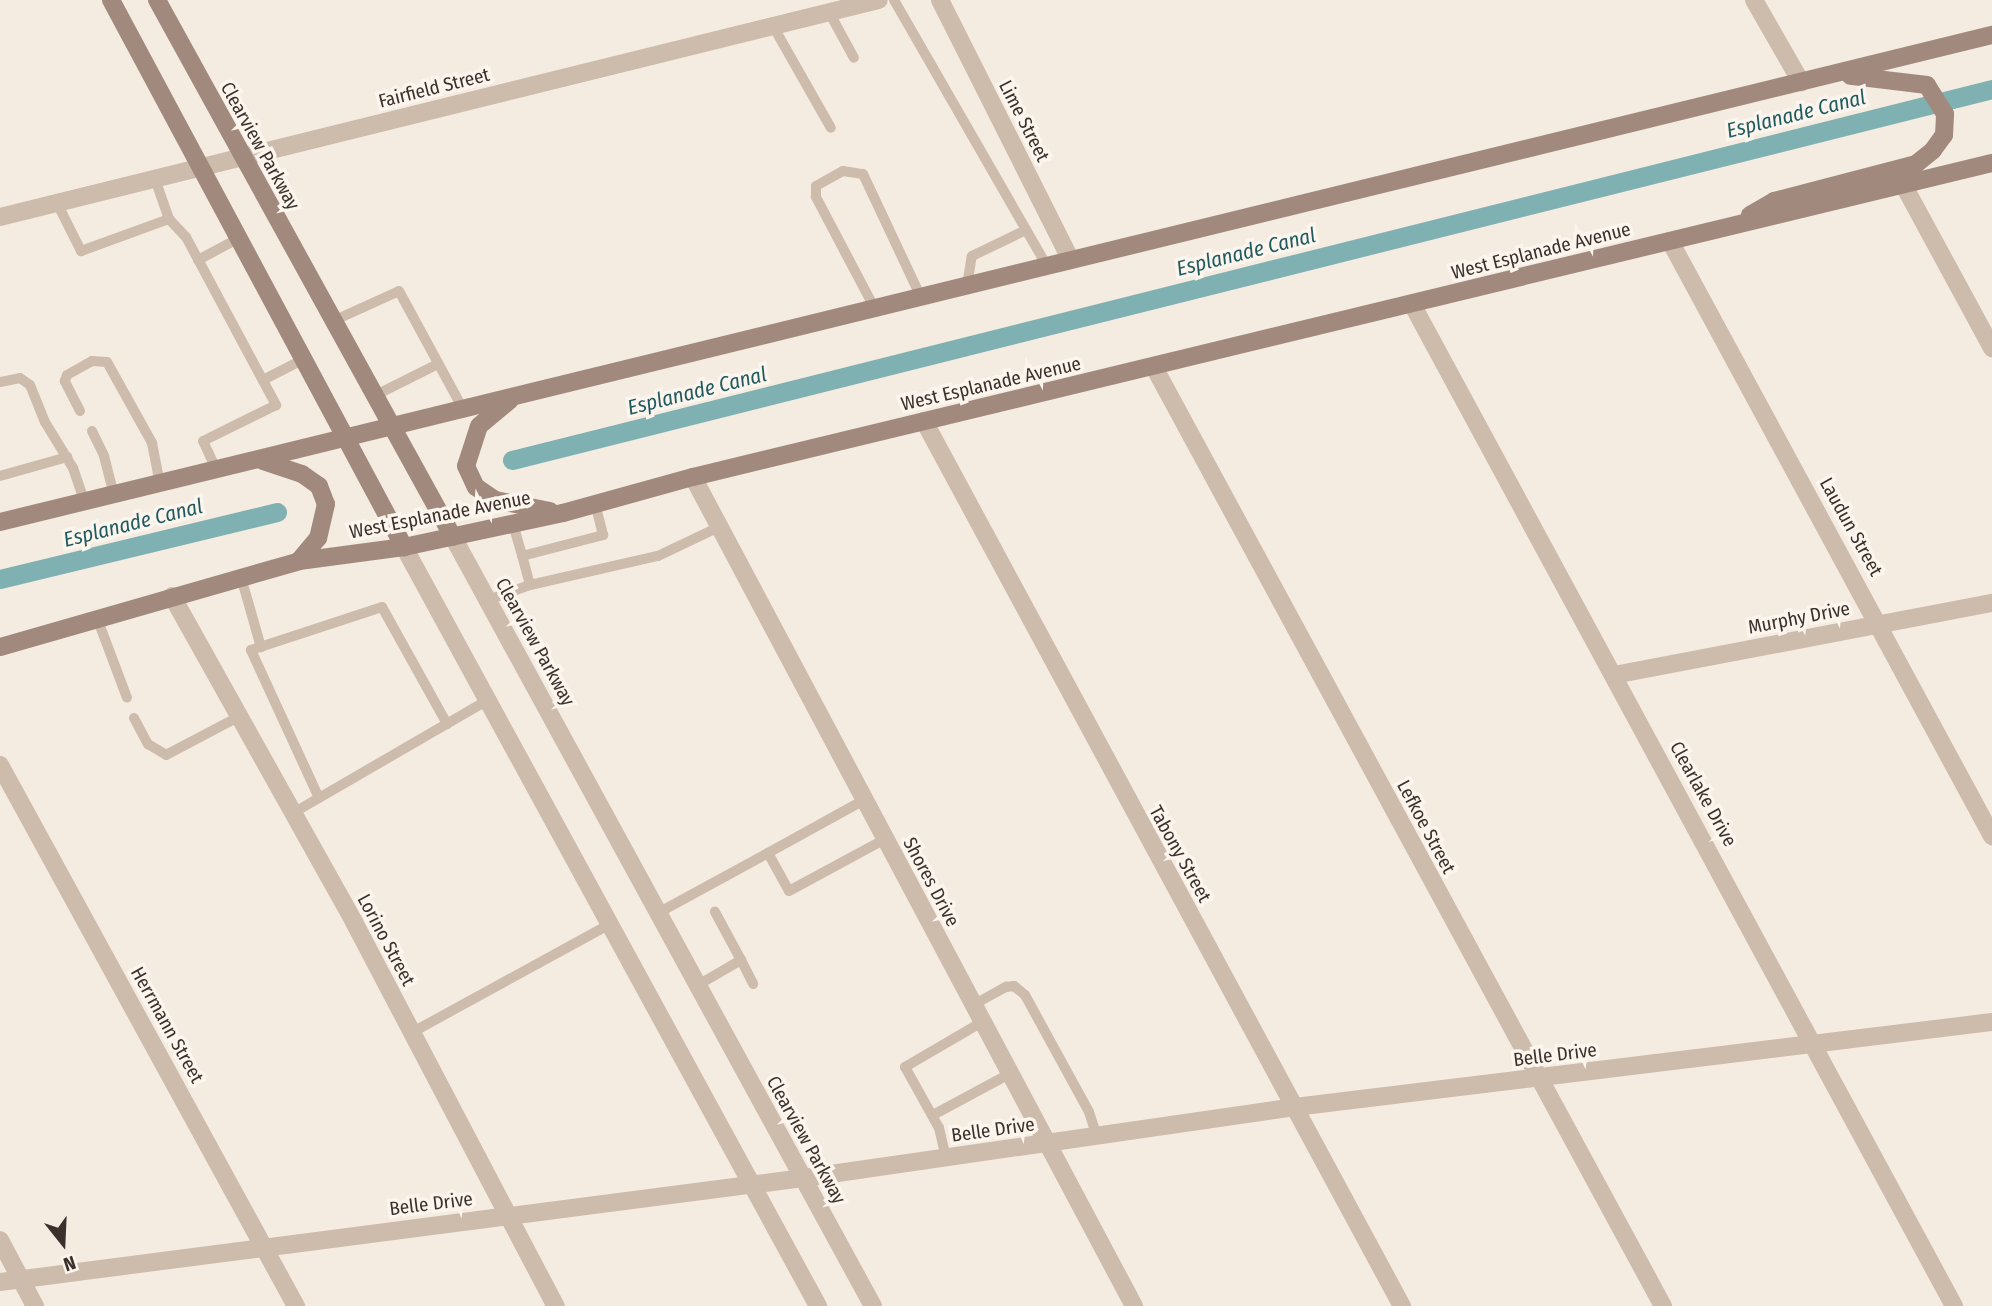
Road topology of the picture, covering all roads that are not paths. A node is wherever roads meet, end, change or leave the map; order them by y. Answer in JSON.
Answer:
{"nodes":[{"id":1,"x":110,"y":0,"type":"edge"},
{"id":2,"x":157,"y":0,"type":"edge"},
{"id":3,"x":879,"y":0,"type":"edge"},
{"id":4,"x":894,"y":0,"type":"edge"},
{"id":5,"x":940,"y":0,"type":"edge"},
{"id":6,"x":1754,"y":0,"type":"edge"},
{"id":7,"x":830,"y":12,"type":"junction"},
{"id":8,"x":773,"y":26,"type":"junction"},
{"id":9,"x":1992,"y":35,"type":"edge"},
{"id":10,"x":855,"y":58,"type":"dead end"},
{"id":11,"x":1831,"y":75,"type":"junction"},
{"id":12,"x":1801,"y":82,"type":"junction"},
{"id":13,"x":831,"y":128,"type":"dead end"},
{"id":14,"x":242,"y":157,"type":"junction"},
{"id":15,"x":1992,"y":163,"type":"edge"},
{"id":16,"x":201,"y":167,"type":"junction"},
{"id":17,"x":155,"y":179,"type":"junction"},
{"id":18,"x":1903,"y":184,"type":"junction"},
{"id":19,"x":57,"y":202,"type":"junction"},
{"id":20,"x":0,"y":216,"type":"edge"},
{"id":21,"x":169,"y":219,"type":"junction"},
{"id":22,"x":1732,"y":226,"type":"junction"},
{"id":23,"x":1026,"y":230,"type":"junction"},
{"id":24,"x":239,"y":238,"type":"junction"},
{"id":25,"x":1670,"y":241,"type":"junction"},
{"id":26,"x":198,"y":260,"type":"junction"},
{"id":27,"x":1071,"y":260,"type":"junction"},
{"id":28,"x":1047,"y":266,"type":"junction"},
{"id":29,"x":967,"y":286,"type":"junction"},
{"id":30,"x":921,"y":297,"type":"junction"},
{"id":31,"x":1412,"y":304,"type":"junction"},
{"id":32,"x":874,"y":309,"type":"junction"},
{"id":33,"x":333,"y":321,"type":"junction"},
{"id":34,"x":1992,"y":348,"type":"edge"},
{"id":35,"x":304,"y":359,"type":"junction"},
{"id":36,"x":438,"y":364,"type":"junction"},
{"id":37,"x":1154,"y":367,"type":"junction"},
{"id":38,"x":262,"y":380,"type":"junction"},
{"id":39,"x":0,"y":382,"type":"edge"},
{"id":40,"x":374,"y":396,"type":"junction"},
{"id":41,"x":512,"y":397,"type":"junction"},
{"id":42,"x":463,"y":409,"type":"junction"},
{"id":43,"x":80,"y":411,"type":"dead end"},
{"id":44,"x":924,"y":421,"type":"junction"},
{"id":45,"x":391,"y":426,"type":"junction"},
{"id":46,"x":92,"y":431,"type":"dead end"},
{"id":47,"x":346,"y":437,"type":"junction"},
{"id":48,"x":67,"y":457,"type":"junction"},
{"id":49,"x":259,"y":461,"type":"junction"},
{"id":50,"x":217,"y":471,"type":"junction"},
{"id":51,"x":0,"y":476,"type":"edge"},
{"id":52,"x":693,"y":477,"type":"junction"},
{"id":53,"x":160,"y":484,"type":"junction"},
{"id":54,"x":114,"y":495,"type":"junction"},
{"id":55,"x":85,"y":502,"type":"junction"},
{"id":56,"x":595,"y":504,"type":"junction"},
{"id":57,"x":563,"y":513,"type":"junction"},
{"id":58,"x":0,"y":522,"type":"edge"},
{"id":59,"x":513,"y":524,"type":"junction"},
{"id":60,"x":719,"y":527,"type":"junction"},
{"id":61,"x":453,"y":537,"type":"junction"},
{"id":62,"x":404,"y":547,"type":"junction"},
{"id":63,"x":522,"y":556,"type":"junction"},
{"id":64,"x":299,"y":561,"type":"junction"},
{"id":65,"x":241,"y":577,"type":"junction"},
{"id":66,"x":530,"y":586,"type":"junction"},
{"id":67,"x":172,"y":596,"type":"junction"},
{"id":68,"x":488,"y":600,"type":"junction"},
{"id":69,"x":1992,"y":603,"type":"edge"},
{"id":70,"x":97,"y":618,"type":"junction"},
{"id":71,"x":1881,"y":624,"type":"junction"},
{"id":72,"x":0,"y":647,"type":"edge"},
{"id":73,"x":261,"y":647,"type":"junction"},
{"id":74,"x":1614,"y":675,"type":"junction"},
{"id":75,"x":127,"y":698,"type":"dead end"},
{"id":76,"x":488,"y":700,"type":"junction"},
{"id":77,"x":240,"y":716,"type":"junction"},
{"id":78,"x":134,"y":718,"type":"dead end"},
{"id":79,"x":447,"y":724,"type":"junction"},
{"id":80,"x":0,"y":765,"type":"edge"},
{"id":81,"x":319,"y":798,"type":"junction"},
{"id":82,"x":864,"y":800,"type":"junction"},
{"id":83,"x":293,"y":813,"type":"junction"},
{"id":84,"x":1992,"y":836,"type":"edge"},
{"id":85,"x":885,"y":839,"type":"junction"},
{"id":86,"x":768,"y":853,"type":"junction"},
{"id":87,"x":715,"y":912,"type":"dead end"},
{"id":88,"x":659,"y":913,"type":"junction"},
{"id":89,"x":610,"y":924,"type":"junction"},
{"id":90,"x":741,"y":960,"type":"junction"},
{"id":91,"x":753,"y":984,"type":"dead end"},
{"id":92,"x":698,"y":985,"type":"junction"},
{"id":93,"x":973,"y":1005,"type":"junction"},
{"id":94,"x":982,"y":1022,"type":"junction"},
{"id":95,"x":1992,"y":1022,"type":"edge"},
{"id":96,"x":411,"y":1033,"type":"junction"},
{"id":97,"x":1816,"y":1045,"type":"junction"},
{"id":98,"x":1009,"y":1074,"type":"junction"},
{"id":99,"x":1538,"y":1079,"type":"junction"},
{"id":100,"x":1295,"y":1107,"type":"junction"},
{"id":101,"x":933,"y":1115,"type":"junction"},
{"id":102,"x":1097,"y":1136,"type":"junction"},
{"id":103,"x":1046,"y":1143,"type":"junction"},
{"id":104,"x":946,"y":1158,"type":"junction"},
{"id":105,"x":803,"y":1178,"type":"junction"},
{"id":106,"x":752,"y":1185,"type":"junction"},
{"id":107,"x":506,"y":1216,"type":"junction"},
{"id":108,"x":0,"y":1240,"type":"edge"},
{"id":109,"x":265,"y":1247,"type":"junction"},
{"id":110,"x":21,"y":1279,"type":"junction"},
{"id":111,"x":0,"y":1282,"type":"edge"},
{"id":112,"x":36,"y":1306,"type":"edge"},
{"id":113,"x":296,"y":1306,"type":"edge"},
{"id":114,"x":556,"y":1306,"type":"edge"},
{"id":115,"x":818,"y":1306,"type":"edge"},
{"id":116,"x":873,"y":1306,"type":"edge"},
{"id":117,"x":1134,"y":1306,"type":"edge"},
{"id":118,"x":1402,"y":1306,"type":"edge"},
{"id":119,"x":1663,"y":1306,"type":"edge"},
{"id":120,"x":1954,"y":1306,"type":"edge"}],
"edges":[{"from":1,"to":16,"type":"main road"},
{"from":2,"to":14,"type":"main road","name":"Clearview Parkway"},
{"from":3,"to":7,"type":"street","name":"Fairfield Street"},
{"from":4,"to":23,"type":"lane"},
{"from":5,"to":27,"type":"street","name":"Lime Street"},
{"from":6,"to":12,"type":"street"},
{"from":7,"to":8,"type":"street","name":"Fairfield Street"},
{"from":7,"to":10,"type":"lane"},
{"from":8,"to":13,"type":"lane"},
{"from":8,"to":14,"type":"street","name":"Fairfield Street"},
{"from":9,"to":11,"type":"main road"},
{"from":11,"to":12,"type":"main road"},
{"from":11,"to":22,"type":"main road"},
{"from":12,"to":27,"type":"main road"},
{"from":14,"to":16,"type":"street","name":"Fairfield Street"},
{"from":14,"to":33,"type":"main road","name":"Clearview Parkway"},
{"from":15,"to":18,"type":"main road","name":"West Esplanade Avenue"},
{"from":16,"to":17,"type":"street","name":"Fairfield Street"},
{"from":16,"to":24,"type":"main road"},
{"from":17,"to":19,"type":"street","name":"Fairfield Street"},
{"from":17,"to":21,"type":"lane"},
{"from":18,"to":22,"type":"main road","name":"West Esplanade Avenue"},
{"from":18,"to":34,"type":"street"},
{"from":19,"to":20,"type":"street","name":"Fairfield Street"},
{"from":19,"to":21,"type":"lane"},
{"from":21,"to":26,"type":"lane"},
{"from":22,"to":25,"type":"main road","name":"West Esplanade Avenue"},
{"from":23,"to":28,"type":"lane"},
{"from":23,"to":29,"type":"lane"},
{"from":24,"to":26,"type":"lane"},
{"from":24,"to":35,"type":"main road"},
{"from":25,"to":31,"type":"main road","name":"West Esplanade Avenue"},
{"from":25,"to":71,"type":"street","name":"Laudun Street"},
{"from":26,"to":38,"type":"lane"},
{"from":27,"to":28,"type":"main road"},
{"from":28,"to":29,"type":"main road"},
{"from":29,"to":30,"type":"main road"},
{"from":30,"to":32,"type":"main road"},
{"from":30,"to":32,"type":"lane"},
{"from":31,"to":37,"type":"main road","name":"West Esplanade Avenue"},
{"from":31,"to":74,"type":"street","name":"Clearlake Drive"},
{"from":32,"to":41,"type":"main road"},
{"from":33,"to":36,"type":"lane"},
{"from":33,"to":40,"type":"main road","name":"Clearview Parkway"},
{"from":35,"to":38,"type":"lane"},
{"from":35,"to":47,"type":"main road"},
{"from":36,"to":40,"type":"lane"},
{"from":36,"to":42,"type":"lane"},
{"from":37,"to":44,"type":"main road","name":"West Esplanade Avenue"},
{"from":37,"to":99,"type":"street","name":"Lefkoe Street"},
{"from":38,"to":50,"type":"lane"},
{"from":39,"to":48,"type":"lane"},
{"from":40,"to":45,"type":"main road","name":"Clearview Parkway"},
{"from":41,"to":42,"type":"main road"},
{"from":41,"to":57,"type":"main road"},
{"from":42,"to":45,"type":"main road"},
{"from":43,"to":53,"type":"lane"},
{"from":44,"to":52,"type":"main road","name":"West Esplanade Avenue"},
{"from":44,"to":100,"type":"street","name":"Tabony Street"},
{"from":45,"to":47,"type":"main road"},
{"from":45,"to":61,"type":"main road","name":"Clearview Parkway"},
{"from":46,"to":54,"type":"lane"},
{"from":47,"to":49,"type":"main road"},
{"from":47,"to":62,"type":"main road"},
{"from":48,"to":51,"type":"lane"},
{"from":48,"to":55,"type":"lane"},
{"from":49,"to":50,"type":"main road"},
{"from":49,"to":64,"type":"main road"},
{"from":50,"to":53,"type":"main road"},
{"from":52,"to":56,"type":"main road","name":"West Esplanade Avenue"},
{"from":52,"to":60,"type":"street","name":"Shores Drive"},
{"from":53,"to":54,"type":"main road"},
{"from":54,"to":55,"type":"main road"},
{"from":55,"to":58,"type":"main road"},
{"from":56,"to":57,"type":"main road","name":"West Esplanade Avenue"},
{"from":56,"to":63,"type":"lane"},
{"from":57,"to":59,"type":"main road","name":"West Esplanade Avenue"},
{"from":59,"to":61,"type":"main road","name":"West Esplanade Avenue"},
{"from":59,"to":63,"type":"lane"},
{"from":60,"to":66,"type":"lane"},
{"from":60,"to":82,"type":"street","name":"Shores Drive"},
{"from":61,"to":62,"type":"main road","name":"West Esplanade Avenue"},
{"from":61,"to":68,"type":"street","name":"Clearview Parkway"},
{"from":62,"to":64,"type":"main road","name":"West Esplanade Avenue"},
{"from":62,"to":76,"type":"street"},
{"from":63,"to":66,"type":"lane"},
{"from":64,"to":65,"type":"main road","name":"West Esplanade Avenue"},
{"from":65,"to":67,"type":"main road","name":"West Esplanade Avenue"},
{"from":65,"to":73,"type":"lane"},
{"from":66,"to":68,"type":"lane"},
{"from":67,"to":70,"type":"main road","name":"West Esplanade Avenue"},
{"from":67,"to":77,"type":"street","name":"Lorino Street"},
{"from":68,"to":88,"type":"street","name":"Clearview Parkway"},
{"from":69,"to":71,"type":"street","name":"Murphy Drive"},
{"from":70,"to":72,"type":"main road","name":"West Esplanade Avenue"},
{"from":70,"to":75,"type":"lane"},
{"from":71,"to":74,"type":"street","name":"Murphy Drive"},
{"from":71,"to":84,"type":"street","name":"Laudun Street"},
{"from":73,"to":79,"type":"lane"},
{"from":73,"to":81,"type":"lane"},
{"from":74,"to":97,"type":"street","name":"Clearlake Drive"},
{"from":76,"to":79,"type":"lane"},
{"from":76,"to":89,"type":"street"},
{"from":77,"to":78,"type":"lane"},
{"from":77,"to":83,"type":"street","name":"Lorino Street"},
{"from":79,"to":81,"type":"lane"},
{"from":80,"to":109,"type":"street","name":"Herrmann Street"},
{"from":81,"to":83,"type":"lane"},
{"from":82,"to":85,"type":"street","name":"Shores Drive"},
{"from":82,"to":86,"type":"lane"},
{"from":83,"to":96,"type":"street","name":"Lorino Street"},
{"from":85,"to":86,"type":"lane"},
{"from":85,"to":93,"type":"street","name":"Shores Drive"},
{"from":86,"to":88,"type":"lane"},
{"from":87,"to":90,"type":"lane"},
{"from":88,"to":92,"type":"street","name":"Clearview Parkway"},
{"from":89,"to":96,"type":"lane"},
{"from":89,"to":106,"type":"street"},
{"from":90,"to":91,"type":"lane"},
{"from":90,"to":92,"type":"lane"},
{"from":92,"to":105,"type":"street","name":"Clearview Parkway"},
{"from":93,"to":94,"type":"street","name":"Shores Drive"},
{"from":93,"to":102,"type":"lane"},
{"from":94,"to":98,"type":"street","name":"Shores Drive"},
{"from":94,"to":101,"type":"lane"},
{"from":95,"to":97,"type":"street","name":"Belle Drive"},
{"from":96,"to":107,"type":"street","name":"Lorino Street"},
{"from":97,"to":99,"type":"street","name":"Belle Drive"},
{"from":97,"to":120,"type":"street","name":"Clearlake Drive"},
{"from":98,"to":101,"type":"lane"},
{"from":98,"to":103,"type":"street","name":"Shores Drive"},
{"from":99,"to":100,"type":"street","name":"Belle Drive"},
{"from":99,"to":119,"type":"street","name":"Lefkoe Street"},
{"from":100,"to":102,"type":"street","name":"Belle Drive"},
{"from":100,"to":118,"type":"street","name":"Tabony Street"},
{"from":101,"to":104,"type":"lane"},
{"from":102,"to":103,"type":"street","name":"Belle Drive"},
{"from":103,"to":104,"type":"street","name":"Belle Drive"},
{"from":103,"to":117,"type":"street","name":"Shores Drive"},
{"from":104,"to":105,"type":"street","name":"Belle Drive"},
{"from":105,"to":106,"type":"street","name":"Belle Drive"},
{"from":105,"to":116,"type":"street","name":"Clearview Parkway"},
{"from":106,"to":107,"type":"street","name":"Belle Drive"},
{"from":106,"to":115,"type":"street"},
{"from":107,"to":109,"type":"street","name":"Belle Drive"},
{"from":107,"to":114,"type":"street","name":"Lorino Street"},
{"from":108,"to":110,"type":"street"},
{"from":109,"to":110,"type":"street","name":"Belle Drive"},
{"from":109,"to":113,"type":"street","name":"Herrmann Street"},
{"from":110,"to":111,"type":"street","name":"Belle Drive"},
{"from":110,"to":112,"type":"street"}]}
